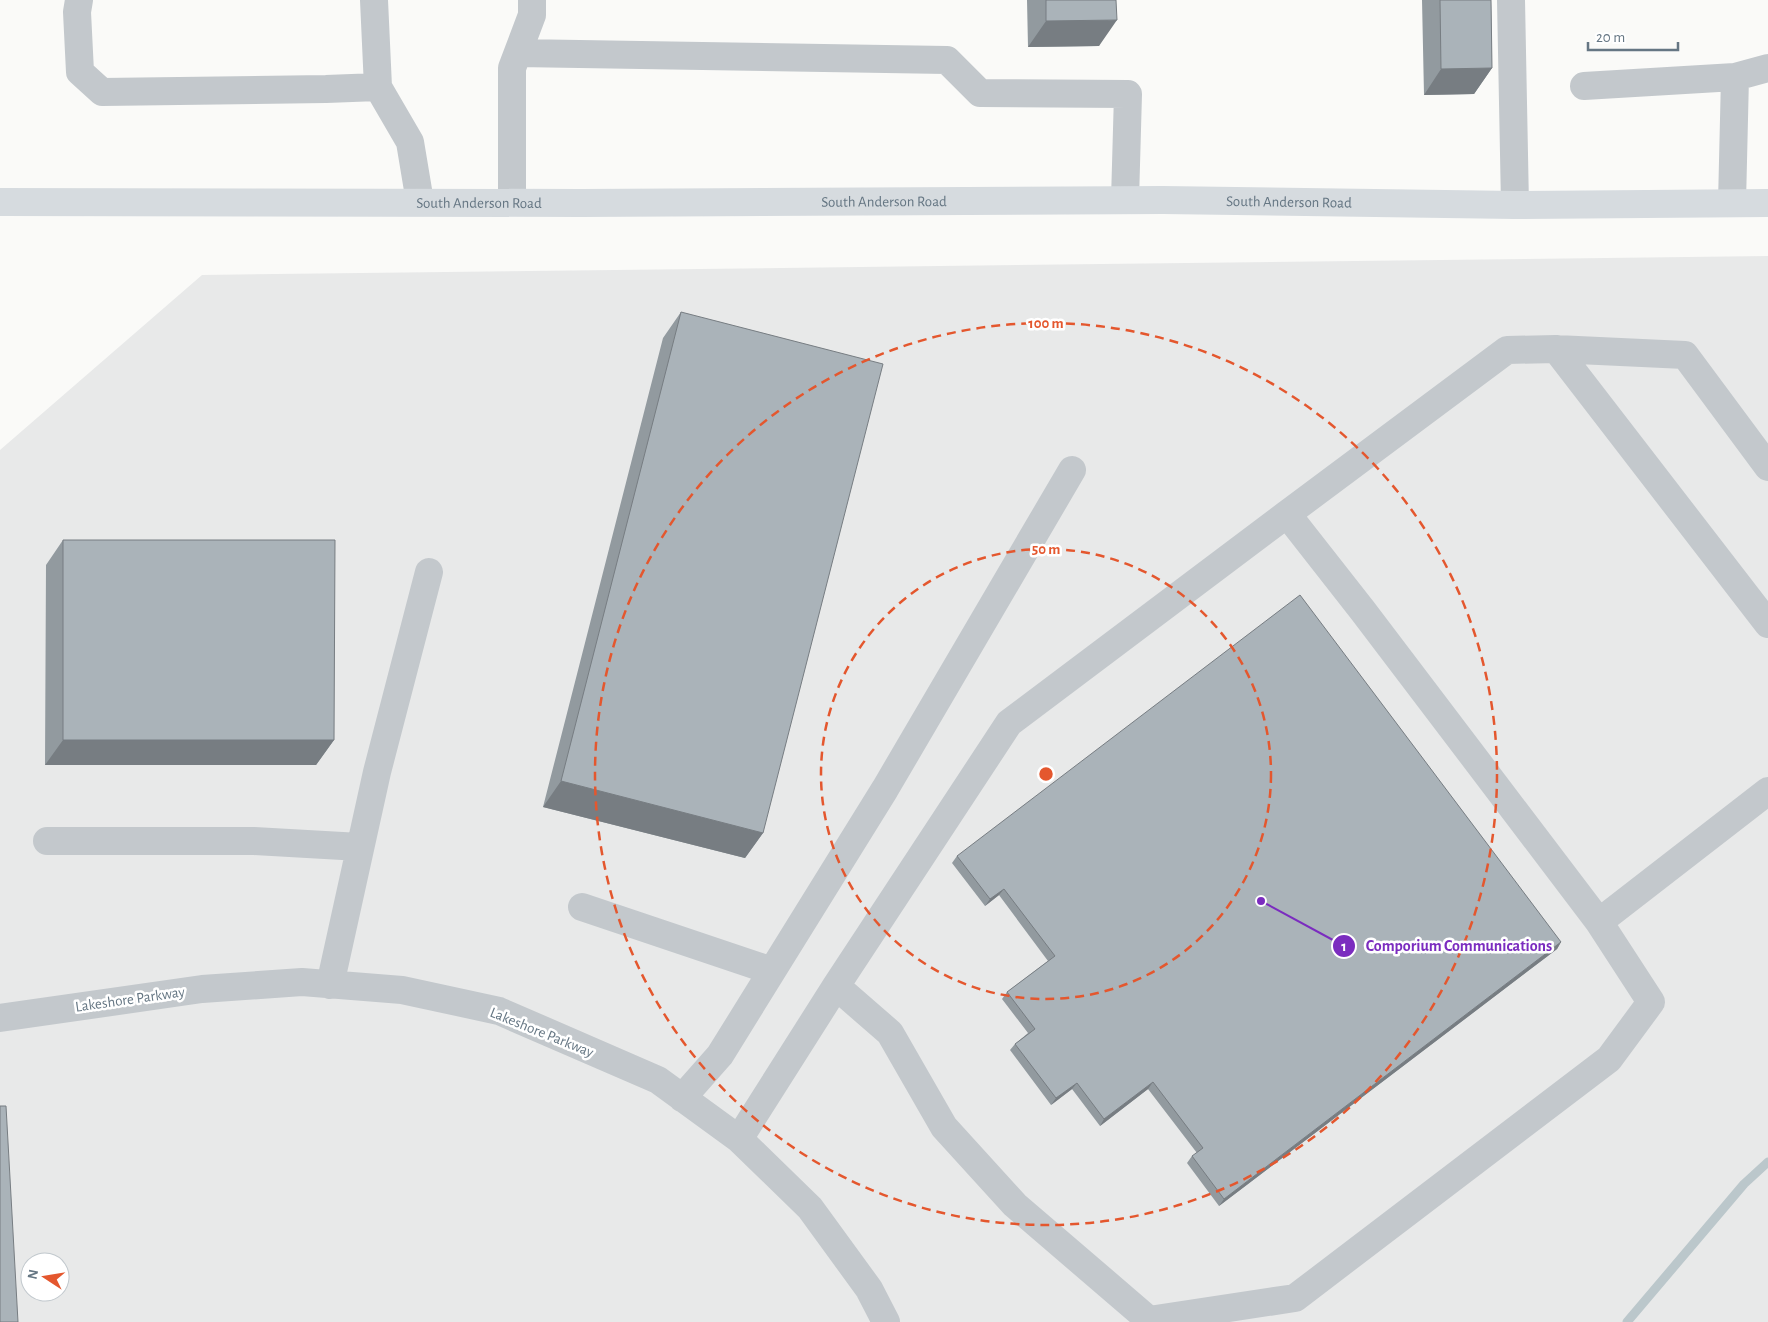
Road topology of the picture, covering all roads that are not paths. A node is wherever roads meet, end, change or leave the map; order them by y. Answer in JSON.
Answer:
{"nodes":[{"id":1,"x":79,"y":0,"type":"edge"},
{"id":2,"x":374,"y":0,"type":"edge"},
{"id":3,"x":532,"y":0,"type":"edge"},
{"id":4,"x":1511,"y":0,"type":"edge"},
{"id":5,"x":518,"y":53,"type":"junction"},
{"id":6,"x":1768,"y":68,"type":"edge"},
{"id":7,"x":1735,"y":77,"type":"junction"},
{"id":8,"x":1584,"y":86,"type":"dead end"},
{"id":9,"x":378,"y":87,"type":"junction"},
{"id":10,"x":1125,"y":200,"type":"junction"},
{"id":11,"x":0,"y":202,"type":"edge"},
{"id":12,"x":420,"y":202,"type":"junction"},
{"id":13,"x":512,"y":202,"type":"junction"},
{"id":14,"x":1732,"y":203,"type":"junction"},
{"id":15,"x":1768,"y":203,"type":"edge"},
{"id":16,"x":1515,"y":205,"type":"junction"},
{"id":17,"x":1556,"y":349,"type":"junction"},
{"id":18,"x":1768,"y":467,"type":"edge"},
{"id":19,"x":1072,"y":470,"type":"dead end"},
{"id":20,"x":1287,"y":514,"type":"junction"},
{"id":21,"x":430,"y":572,"type":"dead end"},
{"id":22,"x":1768,"y":624,"type":"edge"},
{"id":23,"x":1768,"y":791,"type":"edge"},
{"id":24,"x":47,"y":841,"type":"dead end"},
{"id":25,"x":360,"y":847,"type":"junction"},
{"id":26,"x":582,"y":908,"type":"dead end"},
{"id":27,"x":1599,"y":922,"type":"junction"},
{"id":28,"x":772,"y":970,"type":"junction"},
{"id":29,"x":330,"y":985,"type":"junction"},
{"id":30,"x":836,"y":986,"type":"junction"},
{"id":31,"x":0,"y":1018,"type":"edge"},
{"id":32,"x":682,"y":1098,"type":"junction"},
{"id":33,"x":739,"y":1139,"type":"junction"},
{"id":34,"x":1148,"y":1321,"type":"edge"},
{"id":35,"x":886,"y":1322,"type":"edge"}],
"edges":[{"from":1,"to":9,"type":"street"},
{"from":2,"to":9,"type":"street"},
{"from":3,"to":5,"type":"street"},
{"from":4,"to":16,"type":"street"},
{"from":5,"to":10,"type":"street"},
{"from":5,"to":13,"type":"street"},
{"from":6,"to":7,"type":"street"},
{"from":7,"to":8,"type":"street"},
{"from":7,"to":14,"type":"street"},
{"from":9,"to":12,"type":"street"},
{"from":10,"to":13,"type":"main road","name":"South Anderson Road"},
{"from":10,"to":16,"type":"main road","name":"South Anderson Road"},
{"from":11,"to":12,"type":"main road","name":"South Anderson Road"},
{"from":12,"to":13,"type":"main road","name":"South Anderson Road"},
{"from":14,"to":15,"type":"main road","name":"South Anderson Road"},
{"from":14,"to":16,"type":"main road","name":"South Anderson Road"},
{"from":17,"to":18,"type":"street"},
{"from":17,"to":20,"type":"street"},
{"from":17,"to":22,"type":"street"},
{"from":19,"to":28,"type":"street"},
{"from":20,"to":27,"type":"street"},
{"from":20,"to":30,"type":"street"},
{"from":21,"to":25,"type":"street"},
{"from":23,"to":27,"type":"street"},
{"from":24,"to":25,"type":"street"},
{"from":25,"to":29,"type":"street"},
{"from":26,"to":28,"type":"street"},
{"from":27,"to":34,"type":"street"},
{"from":28,"to":32,"type":"street"},
{"from":29,"to":31,"type":"street","name":"Lakeshore Parkway"},
{"from":29,"to":32,"type":"street","name":"Lakeshore Parkway"},
{"from":30,"to":33,"type":"street"},
{"from":30,"to":34,"type":"street"},
{"from":32,"to":33,"type":"street","name":"Lakeshore Parkway"},
{"from":33,"to":35,"type":"street","name":"Lakeshore Parkway"}]}
